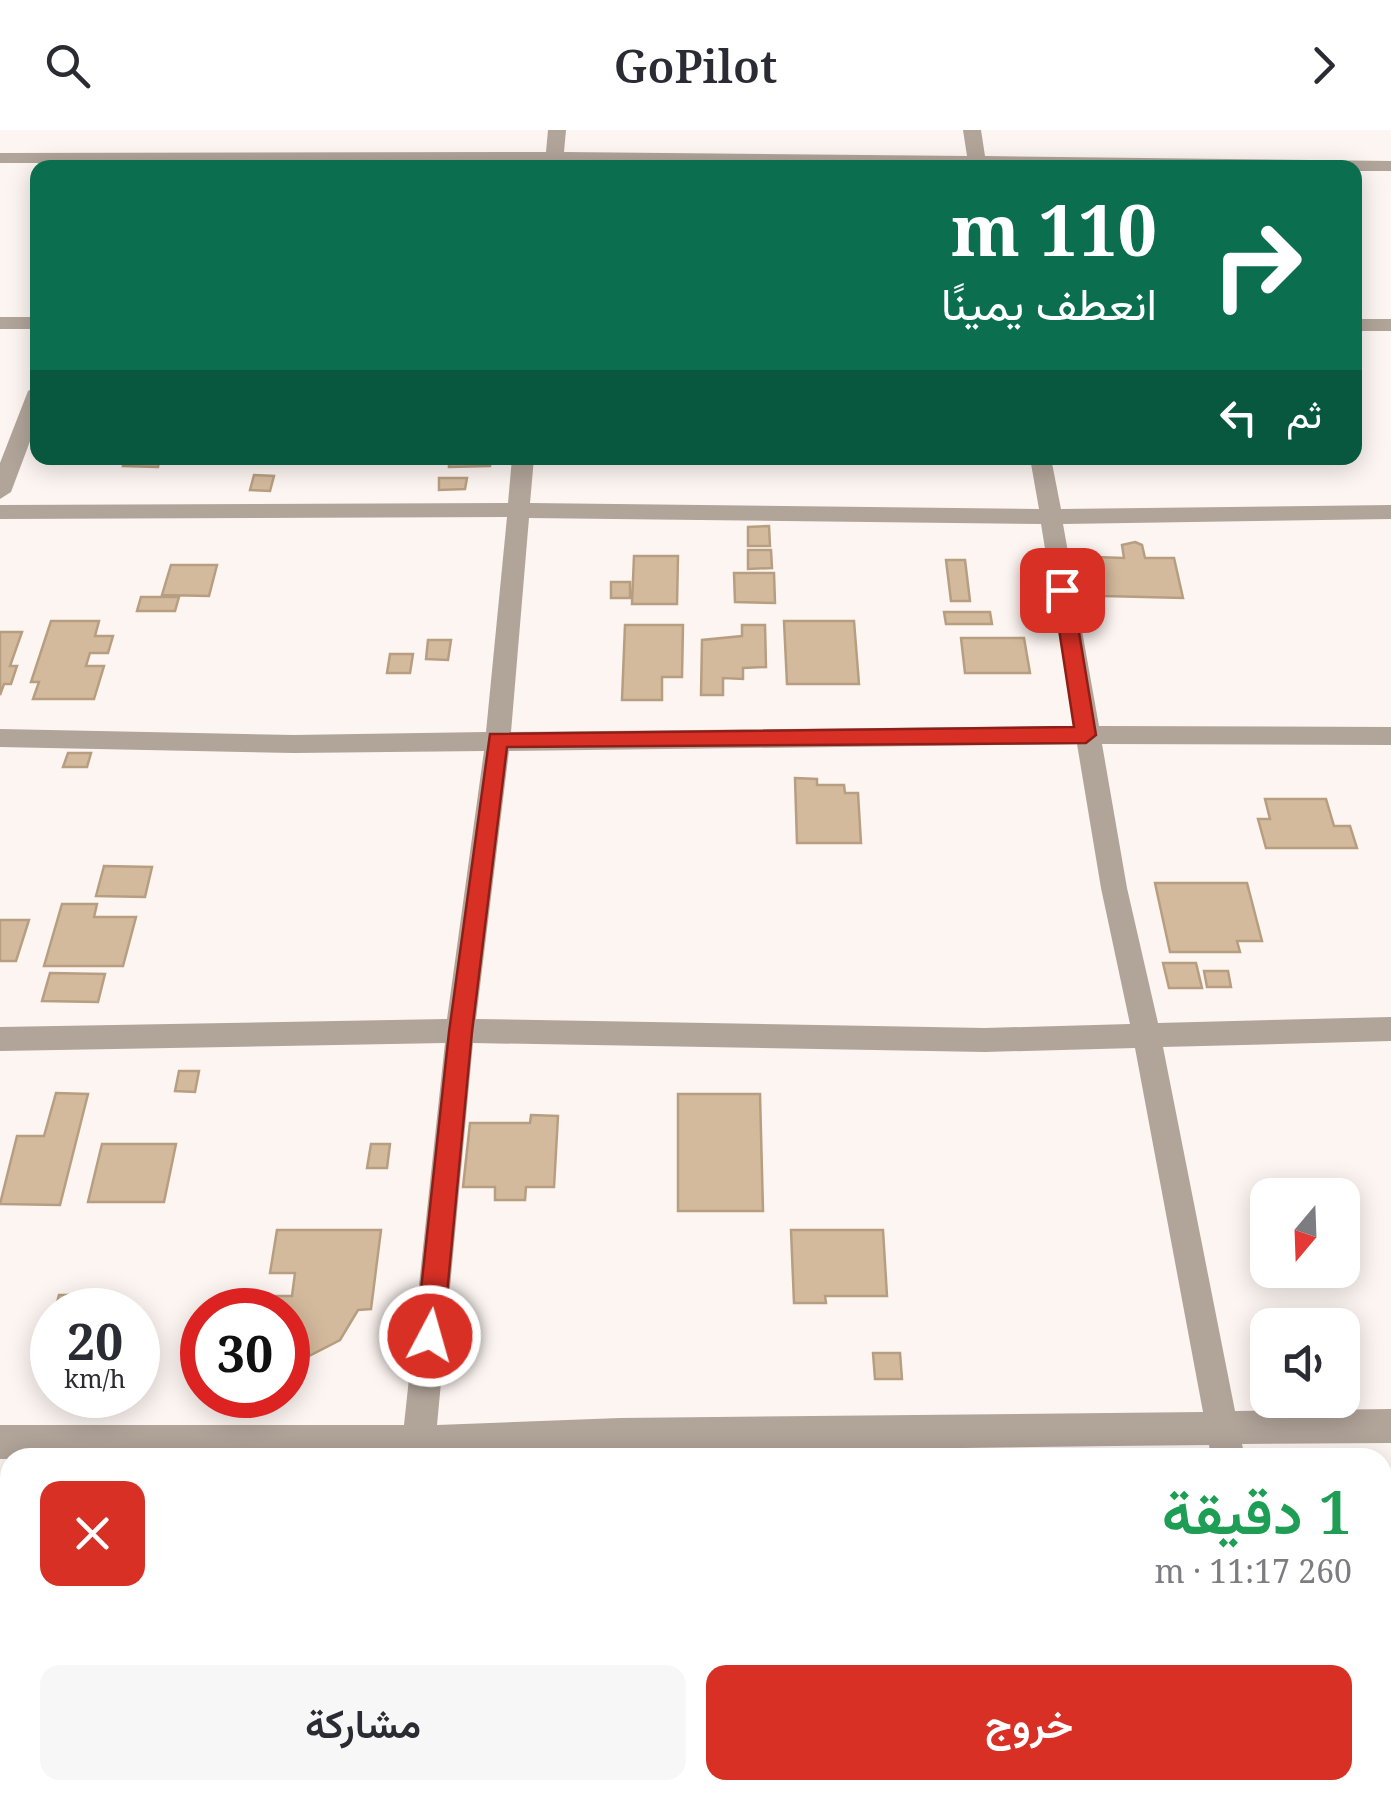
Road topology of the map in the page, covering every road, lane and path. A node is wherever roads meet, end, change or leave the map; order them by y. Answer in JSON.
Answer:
{"nodes":[{"id":1,"x":558,"y":130,"type":"edge"},
{"id":2,"x":972,"y":130,"type":"edge"},
{"id":3,"x":127,"y":156,"type":"edge"},
{"id":4,"x":0,"y":158,"type":"edge"},
{"id":5,"x":371,"y":160,"type":"edge"},
{"id":6,"x":554,"y":160,"type":"edge"},
{"id":7,"x":977,"y":160,"type":"edge"},
{"id":8,"x":1362,"y":166,"type":"edge"},
{"id":9,"x":1391,"y":166,"type":"edge"},
{"id":10,"x":0,"y":323,"type":"edge"},
{"id":11,"x":30,"y":323,"type":"edge"},
{"id":12,"x":1362,"y":325,"type":"edge"},
{"id":13,"x":1391,"y":326,"type":"edge"},
{"id":14,"x":30,"y":412,"type":"edge"},
{"id":15,"x":523,"y":465,"type":"edge"},
{"id":16,"x":1042,"y":465,"type":"edge"},
{"id":17,"x":0,"y":492,"type":"edge"},
{"id":18,"x":518,"y":510,"type":"junction"},
{"id":19,"x":0,"y":512,"type":"edge"},
{"id":20,"x":1391,"y":512,"type":"edge"},
{"id":21,"x":1051,"y":517,"type":"junction"},
{"id":22,"x":1086,"y":735,"type":"junction"},
{"id":23,"x":1391,"y":736,"type":"edge"},
{"id":24,"x":0,"y":738,"type":"edge"},
{"id":25,"x":498,"y":740,"type":"junction"},
{"id":26,"x":1391,"y":1030,"type":"edge"},
{"id":27,"x":460,"y":1032,"type":"junction"},
{"id":28,"x":1146,"y":1034,"type":"junction"},
{"id":29,"x":0,"y":1039,"type":"edge"},
{"id":30,"x":1391,"y":1426,"type":"edge"},
{"id":31,"x":0,"y":1442,"type":"edge"},
{"id":32,"x":1225,"y":1443,"type":"edge"},
{"id":33,"x":313,"y":1448,"type":"edge"},
{"id":34,"x":417,"y":1448,"type":"edge"},
{"id":35,"x":444,"y":1448,"type":"edge"}],
"edges":[{"from":1,"to":6,"type":"street"},
{"from":2,"to":7,"type":"street"},
{"from":3,"to":4,"type":"street"},
{"from":3,"to":5,"type":"street"},
{"from":8,"to":9,"type":"street"},
{"from":10,"to":11,"type":"street"},
{"from":12,"to":13,"type":"street"},
{"from":14,"to":17,"type":"street"},
{"from":15,"to":18,"type":"street"},
{"from":16,"to":21,"type":"street"},
{"from":18,"to":19,"type":"street"},
{"from":18,"to":21,"type":"street"},
{"from":18,"to":25,"type":"street"},
{"from":20,"to":21,"type":"street"},
{"from":21,"to":22,"type":"street"},
{"from":22,"to":23,"type":"street"},
{"from":22,"to":25,"type":"street"},
{"from":22,"to":28,"type":"street"},
{"from":24,"to":25,"type":"street"},
{"from":25,"to":27,"type":"street"},
{"from":26,"to":28,"type":"street"},
{"from":27,"to":28,"type":"street"},
{"from":27,"to":29,"type":"street"},
{"from":27,"to":34,"type":"street"},
{"from":28,"to":32,"type":"street"},
{"from":30,"to":32,"type":"street"},
{"from":31,"to":33,"type":"street"},
{"from":32,"to":35,"type":"street"}]}
